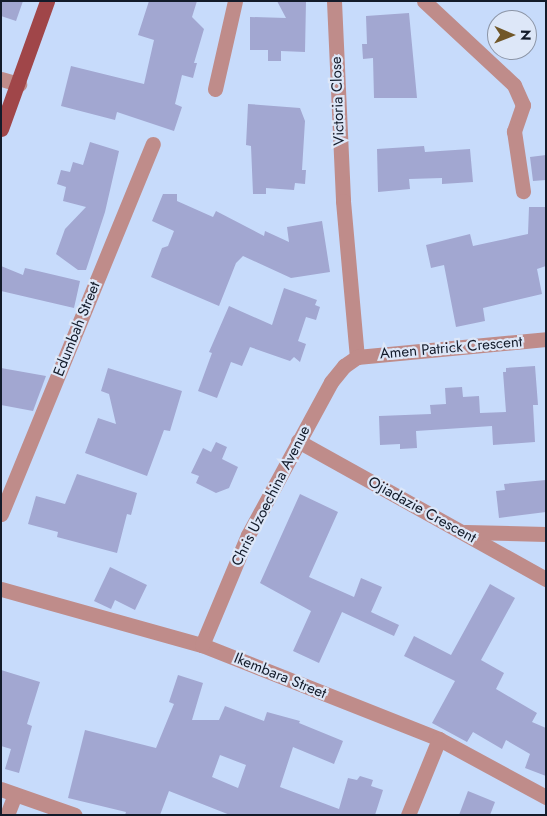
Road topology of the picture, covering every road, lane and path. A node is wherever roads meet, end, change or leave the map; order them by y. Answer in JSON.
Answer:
{"nodes":[{"id":1,"x":47,"y":1,"type":"edge"},
{"id":2,"x":235,"y":1,"type":"edge"},
{"id":3,"x":334,"y":1,"type":"edge"},
{"id":4,"x":424,"y":1,"type":"edge"},
{"id":5,"x":1,"y":79,"type":"edge"},
{"id":6,"x":19,"y":84,"type":"junction"},
{"id":7,"x":214,"y":89,"type":"dead end"},
{"id":8,"x":1,"y":129,"type":"edge"},
{"id":9,"x":153,"y":144,"type":"dead end"},
{"id":10,"x":523,"y":191,"type":"dead end"},
{"id":11,"x":546,"y":339,"type":"edge"},
{"id":12,"x":357,"y":357,"type":"junction"},
{"id":13,"x":298,"y":441,"type":"junction"},
{"id":14,"x":1,"y":514,"type":"edge"},
{"id":15,"x":461,"y":532,"type":"junction"},
{"id":16,"x":546,"y":534,"type":"edge"},
{"id":17,"x":546,"y":579,"type":"edge"},
{"id":18,"x":1,"y":589,"type":"edge"},
{"id":19,"x":202,"y":645,"type":"junction"},
{"id":20,"x":438,"y":739,"type":"junction"},
{"id":21,"x":8,"y":791,"type":"edge"},
{"id":22,"x":546,"y":796,"type":"edge"},
{"id":23,"x":7,"y":815,"type":"edge"},
{"id":24,"x":75,"y":815,"type":"edge"},
{"id":25,"x":408,"y":815,"type":"edge"}],
"edges":[{"from":1,"to":6,"type":"main road"},
{"from":2,"to":7,"type":"street"},
{"from":3,"to":12,"type":"street","name":"Victoria Close"},
{"from":4,"to":10,"type":"street"},
{"from":5,"to":6,"type":"street"},
{"from":6,"to":8,"type":"main road"},
{"from":9,"to":14,"type":"street","name":"Edumbah Street"},
{"from":11,"to":12,"type":"street","name":"Amen Patrick Crescent"},
{"from":12,"to":13,"type":"street","name":"Chris Uzoechina Avenue"},
{"from":13,"to":15,"type":"street","name":"Ojiadazie Crescent"},
{"from":13,"to":19,"type":"street","name":"Chris Uzoechina Avenue"},
{"from":15,"to":16,"type":"street"},
{"from":15,"to":17,"type":"street","name":"Ojiadazie Crescent"},
{"from":18,"to":19,"type":"street","name":"Ikembara Street"},
{"from":19,"to":20,"type":"street","name":"Ikembara Street"},
{"from":20,"to":22,"type":"street","name":"Ikembara Street"},
{"from":20,"to":25,"type":"street"},
{"from":21,"to":23,"type":"street"},
{"from":21,"to":24,"type":"street"}]}
